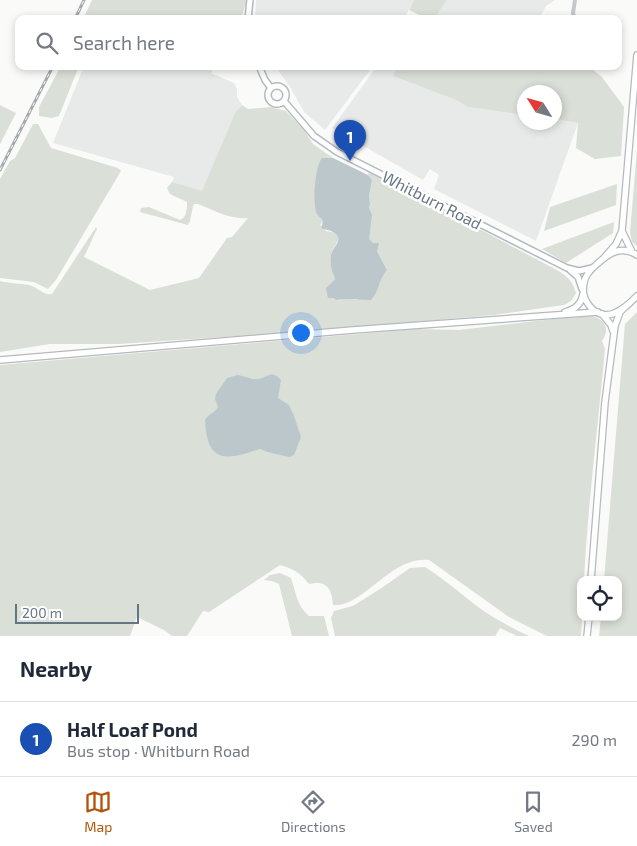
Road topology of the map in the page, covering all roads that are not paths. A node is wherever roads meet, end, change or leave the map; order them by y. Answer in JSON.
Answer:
{"nodes":[{"id":1,"x":250,"y":0,"type":"edge"},
{"id":2,"x":575,"y":0,"type":"edge"},
{"id":3,"x":248,"y":15,"type":"edge"},
{"id":4,"x":574,"y":15,"type":"edge"},
{"id":5,"x":637,"y":55,"type":"edge"},
{"id":6,"x":261,"y":70,"type":"edge"},
{"id":7,"x":271,"y":88,"type":"junction"},
{"id":8,"x":284,"y":101,"type":"junction"},
{"id":9,"x":622,"y":231,"type":"junction"},
{"id":10,"x":635,"y":254,"type":"edge"},
{"id":11,"x":602,"y":259,"type":"junction"},
{"id":12,"x":567,"y":268,"type":"junction"},
{"id":13,"x":592,"y":268,"type":"junction"},
{"id":14,"x":583,"y":293,"type":"junction"},
{"id":15,"x":637,"y":296,"type":"edge"},
{"id":16,"x":632,"y":303,"type":"edge"},
{"id":17,"x":600,"y":313,"type":"junction"},
{"id":18,"x":556,"y":314,"type":"junction"},
{"id":19,"x":614,"y":336,"type":"junction"},
{"id":20,"x":0,"y":360,"type":"edge"},
{"id":21,"x":592,"y":576,"type":"edge"},
{"id":22,"x":588,"y":621,"type":"edge"},
{"id":23,"x":587,"y":636,"type":"edge"}],
"edges":[{"from":1,"to":3,"type":"main road"},
{"from":2,"to":4,"type":"street"},
{"from":5,"to":9,"type":"main road"},
{"from":6,"to":7,"type":"main road"},
{"from":7,"to":8,"type":"main road"},
{"from":7,"to":8,"type":"main road"},
{"from":8,"to":12,"type":"main road","name":"Whitburn Road"},
{"from":9,"to":10,"type":"main road"},
{"from":9,"to":11,"type":"main road"},
{"from":10,"to":11,"type":"main road"},
{"from":11,"to":13,"type":"main road"},
{"from":12,"to":13,"type":"main road","name":"Whitburn Road"},
{"from":12,"to":14,"type":"main road","name":"Whitburn Road"},
{"from":13,"to":14,"type":"main road"},
{"from":14,"to":17,"type":"main road"},
{"from":14,"to":18,"type":"main road"},
{"from":15,"to":16,"type":"main road"},
{"from":16,"to":17,"type":"main road"},
{"from":16,"to":19,"type":"main road"},
{"from":17,"to":18,"type":"main road"},
{"from":17,"to":19,"type":"main road"},
{"from":18,"to":20,"type":"main road"},
{"from":19,"to":21,"type":"main road"},
{"from":22,"to":23,"type":"main road"}]}
